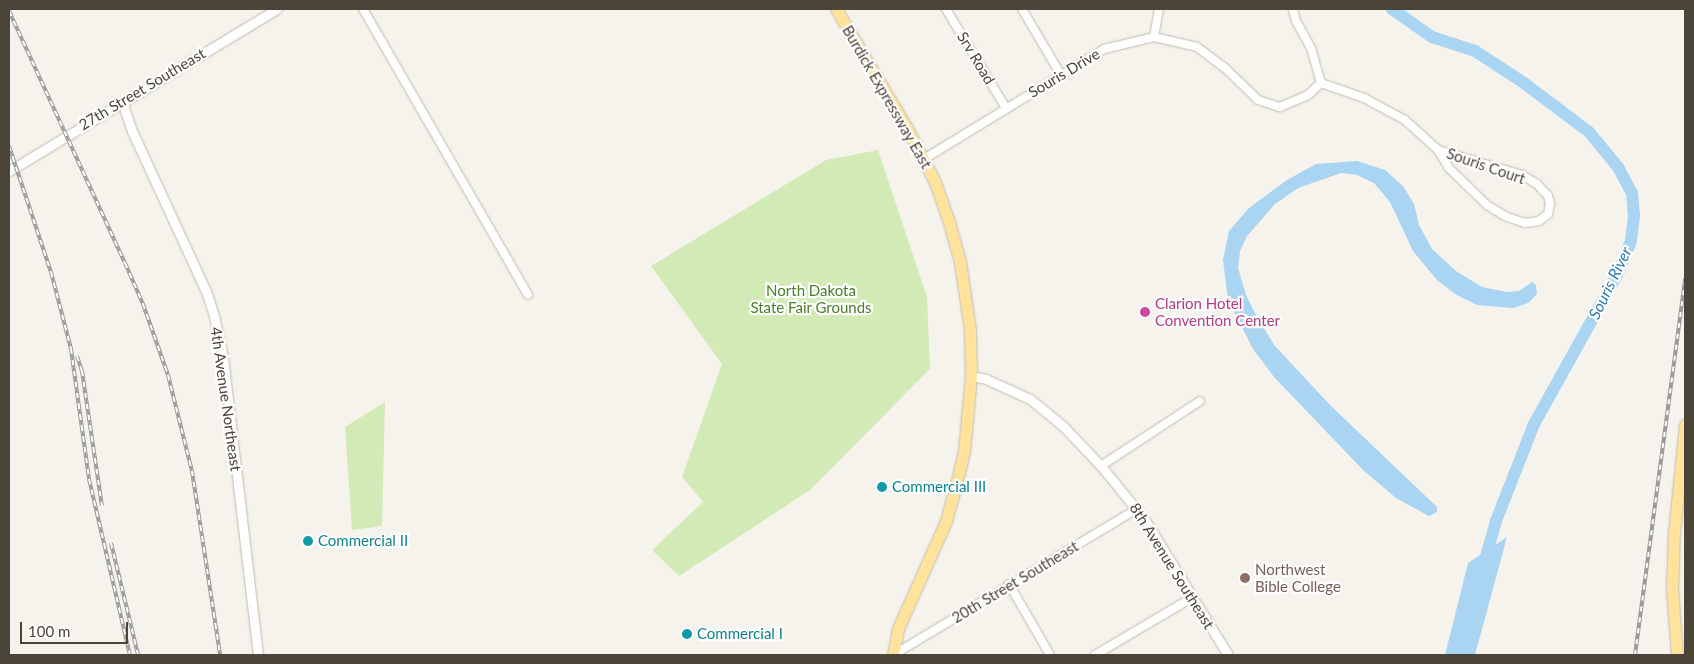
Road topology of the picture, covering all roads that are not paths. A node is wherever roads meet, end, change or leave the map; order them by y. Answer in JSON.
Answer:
{"nodes":[{"id":1,"x":277,"y":9,"type":"edge"},
{"id":2,"x":363,"y":9,"type":"edge"},
{"id":3,"x":836,"y":9,"type":"edge"},
{"id":4,"x":946,"y":9,"type":"edge"},
{"id":5,"x":1022,"y":9,"type":"edge"},
{"id":6,"x":1159,"y":9,"type":"edge"},
{"id":7,"x":1293,"y":9,"type":"edge"},
{"id":8,"x":1154,"y":37,"type":"junction"},
{"id":9,"x":1061,"y":75,"type":"junction"},
{"id":10,"x":1321,"y":83,"type":"junction"},
{"id":11,"x":122,"y":102,"type":"junction"},
{"id":12,"x":1006,"y":108,"type":"junction"},
{"id":13,"x":1438,"y":150,"type":"junction"},
{"id":14,"x":924,"y":159,"type":"junction"},
{"id":15,"x":9,"y":171,"type":"edge"},
{"id":16,"x":528,"y":295,"type":"dead end"},
{"id":17,"x":971,"y":376,"type":"junction"},
{"id":18,"x":1200,"y":401,"type":"dead end"},
{"id":19,"x":967,"y":422,"type":"junction"},
{"id":20,"x":1685,"y":425,"type":"edge"},
{"id":21,"x":965,"y":441,"type":"dead end"},
{"id":22,"x":1101,"y":466,"type":"junction"},
{"id":23,"x":1137,"y":509,"type":"junction"},
{"id":24,"x":1009,"y":584,"type":"junction"},
{"id":25,"x":1193,"y":597,"type":"junction"},
{"id":26,"x":258,"y":655,"type":"edge"},
{"id":27,"x":893,"y":655,"type":"edge"},
{"id":28,"x":1050,"y":655,"type":"edge"},
{"id":29,"x":1095,"y":655,"type":"edge"},
{"id":30,"x":1228,"y":655,"type":"edge"},
{"id":31,"x":1678,"y":655,"type":"edge"}],
"edges":[{"from":1,"to":11,"type":"street","name":"27th Street Southeast"},
{"from":2,"to":16,"type":"street"},
{"from":3,"to":14,"type":"main road","name":"Burdick Expressway East"},
{"from":4,"to":12,"type":"street","name":"Srv Road"},
{"from":5,"to":9,"type":"street"},
{"from":6,"to":8,"type":"street"},
{"from":7,"to":10,"type":"street"},
{"from":8,"to":9,"type":"street","name":"Souris Drive"},
{"from":8,"to":10,"type":"street","name":"Souris Drive"},
{"from":9,"to":12,"type":"street","name":"Souris Drive"},
{"from":10,"to":13,"type":"street","name":"Souris Court"},
{"from":11,"to":15,"type":"street","name":"27th Street Southeast"},
{"from":11,"to":26,"type":"street","name":"4th Avenue Northeast"},
{"from":12,"to":14,"type":"street","name":"Souris Drive"},
{"from":13,"to":13,"type":"street","name":"Souris Court"},
{"from":14,"to":17,"type":"main road","name":"Burdick Expressway East"},
{"from":17,"to":19,"type":"main road","name":"Burdick Expressway East"},
{"from":17,"to":22,"type":"street","name":"8th Avenue Southeast"},
{"from":18,"to":22,"type":"street"},
{"from":19,"to":21,"type":"main road","name":"Burdick Expressway East"},
{"from":19,"to":27,"type":"main road","name":"Burdick Expressway East"},
{"from":20,"to":31,"type":"main road"},
{"from":22,"to":23,"type":"street","name":"8th Avenue Southeast"},
{"from":23,"to":24,"type":"street","name":"20th Street Southeast"},
{"from":23,"to":25,"type":"street","name":"8th Avenue Southeast"},
{"from":24,"to":27,"type":"street","name":"20th Street Southeast"},
{"from":24,"to":28,"type":"street"},
{"from":25,"to":29,"type":"street"},
{"from":25,"to":30,"type":"street","name":"8th Avenue Southeast"}]}
